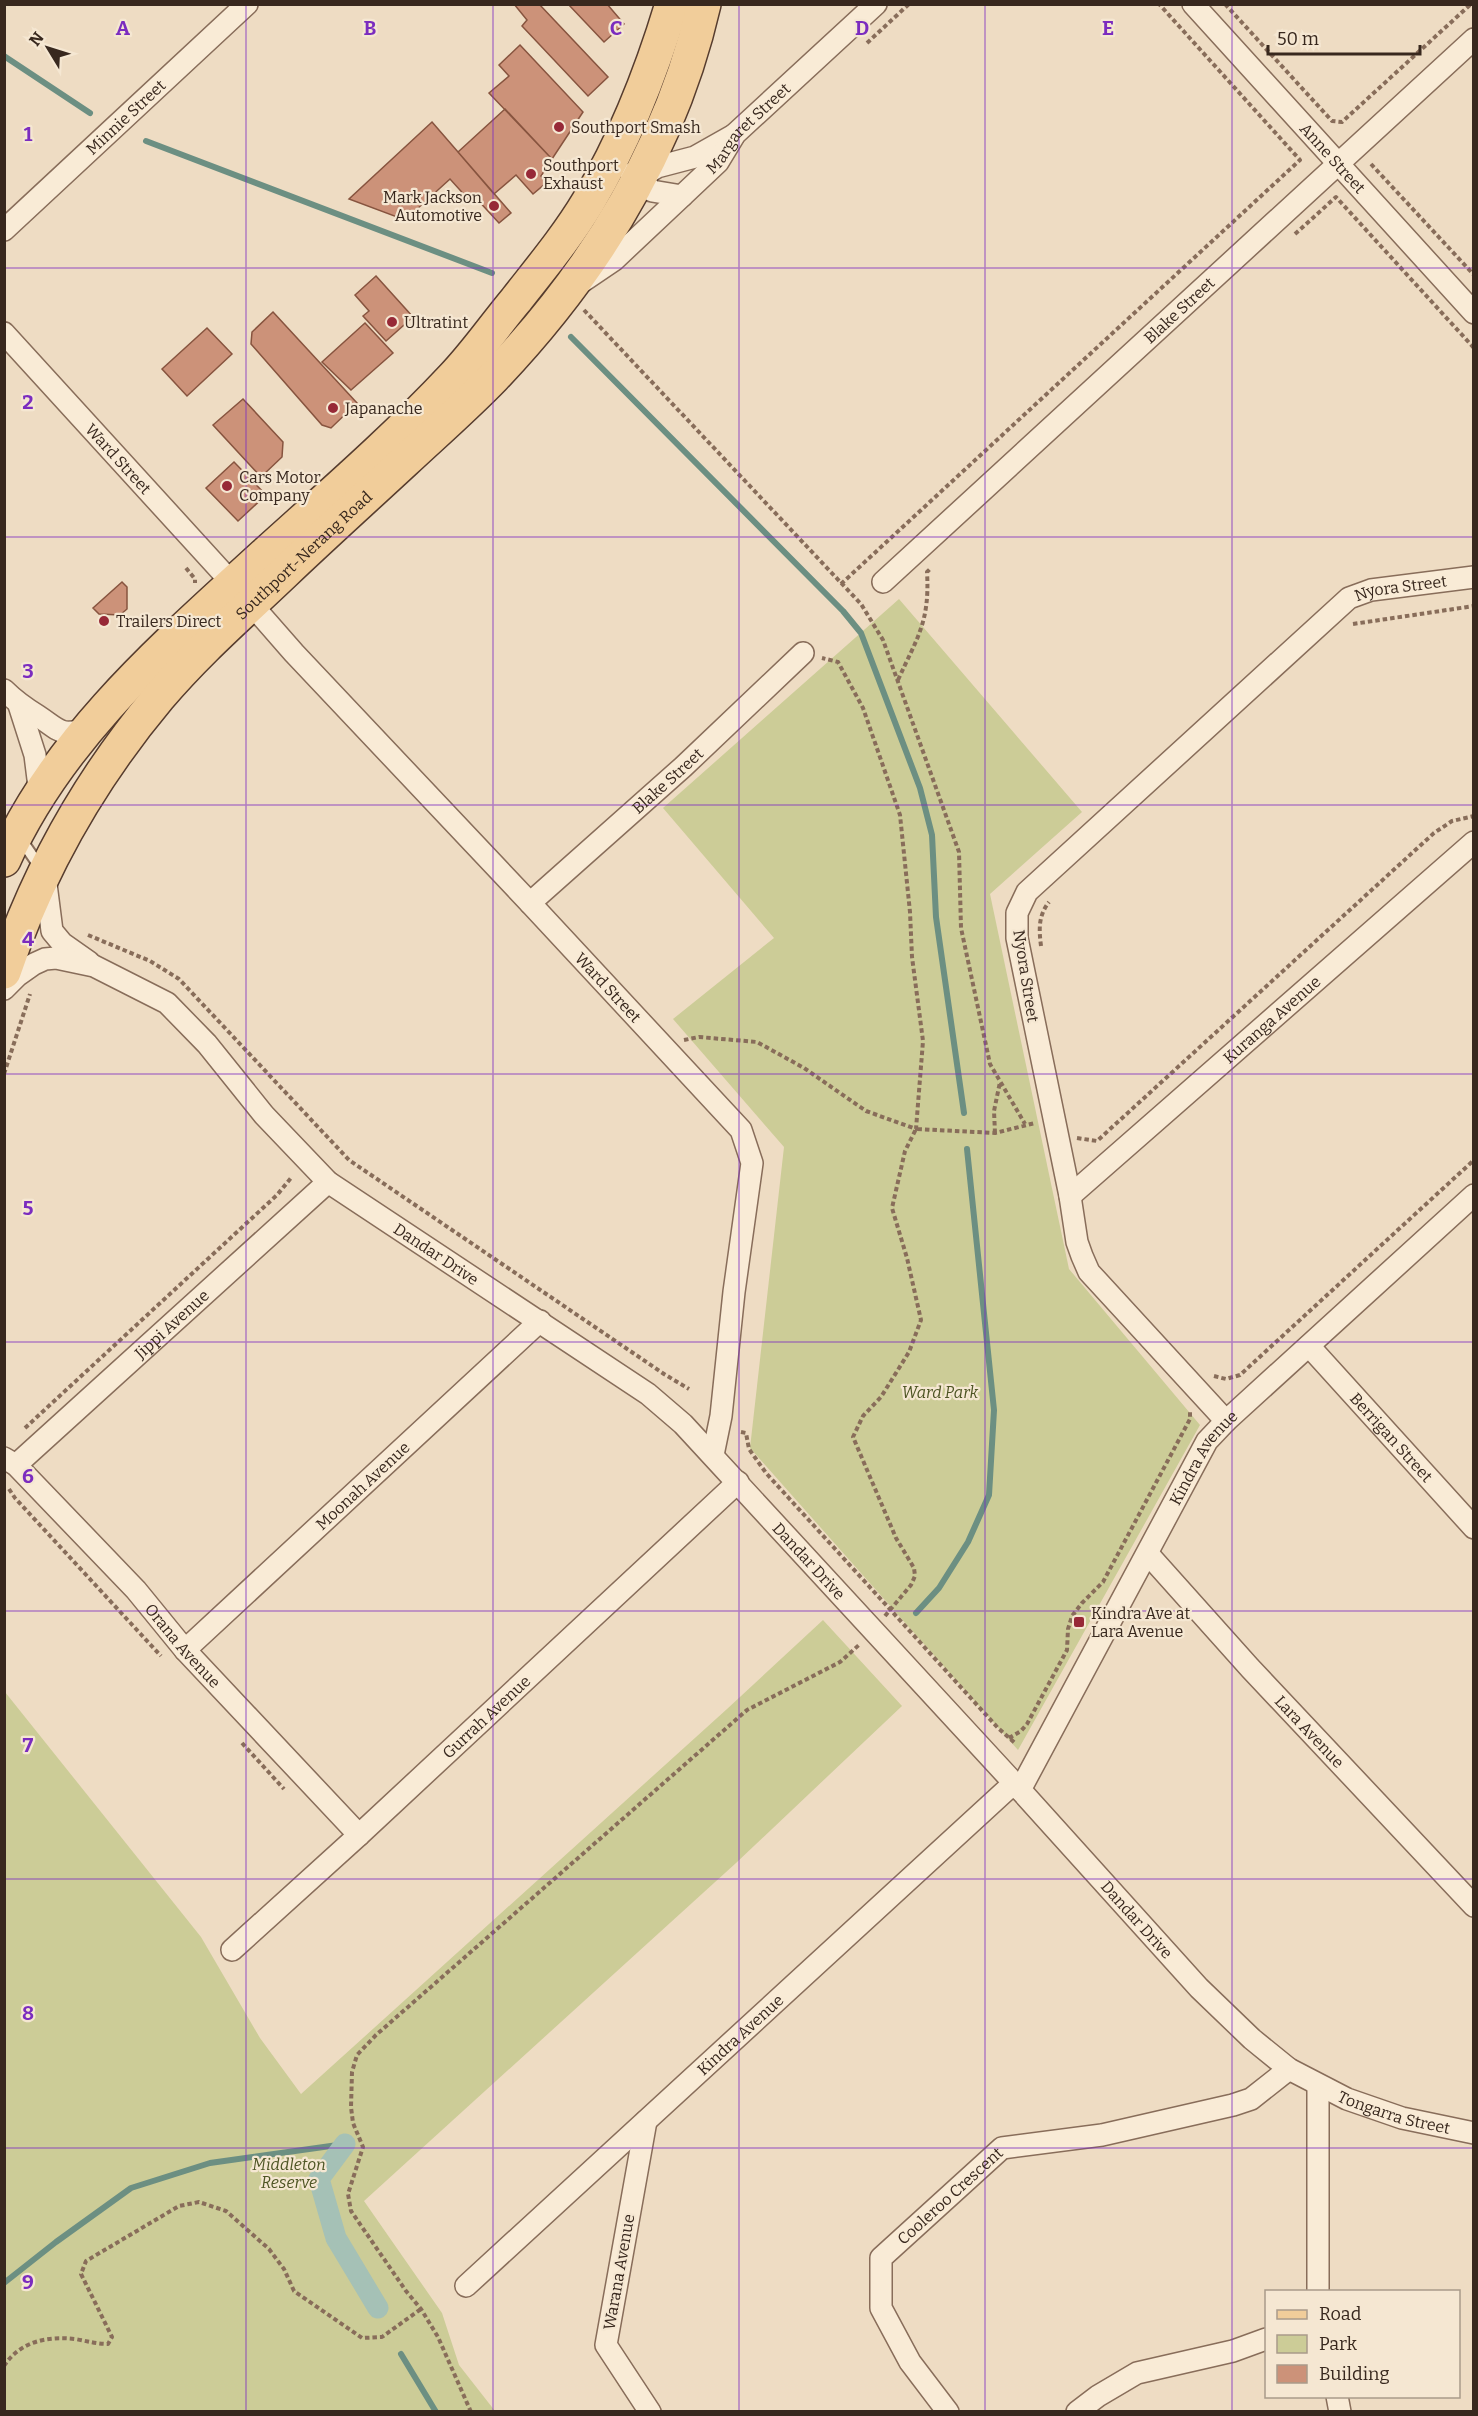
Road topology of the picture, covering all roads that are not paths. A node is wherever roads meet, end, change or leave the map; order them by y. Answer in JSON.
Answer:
{"nodes":[{"id":1,"x":247,"y":4,"type":"edge"},
{"id":2,"x":672,"y":4,"type":"edge"},
{"id":3,"x":704,"y":4,"type":"edge"},
{"id":4,"x":876,"y":4,"type":"edge"},
{"id":5,"x":1193,"y":4,"type":"edge"},
{"id":6,"x":1473,"y":39,"type":"edge"},
{"id":7,"x":735,"y":134,"type":"junction"},
{"id":8,"x":1336,"y":164,"type":"junction"},
{"id":9,"x":608,"y":166,"type":"junction"},
{"id":10,"x":640,"y":178,"type":"junction"},
{"id":11,"x":682,"y":196,"type":"junction"},
{"id":12,"x":4,"y":230,"type":"edge"},
{"id":13,"x":568,"y":292,"type":"junction"},
{"id":14,"x":1473,"y":313,"type":"edge"},
{"id":15,"x":4,"y":333,"type":"edge"},
{"id":16,"x":1473,"y":577,"type":"edge"},
{"id":17,"x":883,"y":582,"type":"dead end"},
{"id":18,"x":242,"y":594,"type":"junction"},
{"id":19,"x":802,"y":653,"type":"road end"},
{"id":20,"x":4,"y":690,"type":"edge"},
{"id":21,"x":19,"y":705,"type":"junction"},
{"id":22,"x":90,"y":729,"type":"junction"},
{"id":23,"x":40,"y":796,"type":"junction"},
{"id":24,"x":1473,"y":842,"type":"edge"},
{"id":25,"x":11,"y":848,"type":"edge"},
{"id":26,"x":41,"y":882,"type":"junction"},
{"id":27,"x":530,"y":903,"type":"junction"},
{"id":28,"x":4,"y":920,"type":"edge"},
{"id":29,"x":94,"y":966,"type":"junction"},
{"id":30,"x":18,"y":979,"type":"edge"},
{"id":31,"x":4,"y":989,"type":"edge"},
{"id":32,"x":328,"y":1182,"type":"junction"},
{"id":33,"x":1473,"y":1195,"type":"edge"},
{"id":34,"x":1070,"y":1196,"type":"junction"},
{"id":35,"x":540,"y":1321,"type":"junction"},
{"id":36,"x":1309,"y":1346,"type":"junction"},
{"id":37,"x":1226,"y":1421,"type":"junction"},
{"id":38,"x":713,"y":1455,"type":"junction"},
{"id":39,"x":10,"y":1461,"type":"edge"},
{"id":40,"x":738,"y":1482,"type":"junction"},
{"id":41,"x":1473,"y":1528,"type":"edge"},
{"id":42,"x":1148,"y":1554,"type":"junction"},
{"id":43,"x":186,"y":1650,"type":"junction"},
{"id":44,"x":1017,"y":1786,"type":"junction"},
{"id":45,"x":359,"y":1835,"type":"junction"},
{"id":46,"x":1473,"y":1906,"type":"edge"},
{"id":47,"x":232,"y":1950,"type":"dead end"},
{"id":48,"x":1289,"y":2069,"type":"junction"},
{"id":49,"x":1318,"y":2085,"type":"junction"},
{"id":50,"x":646,"y":2121,"type":"junction"},
{"id":51,"x":1473,"y":2133,"type":"edge"},
{"id":52,"x":466,"y":2286,"type":"dead end"},
{"id":53,"x":1318,"y":2290,"type":"edge"},
{"id":54,"x":1265,"y":2340,"type":"edge"},
{"id":55,"x":650,"y":2412,"type":"edge"},
{"id":56,"x":948,"y":2412,"type":"edge"},
{"id":57,"x":1077,"y":2412,"type":"edge"}],
"edges":[{"from":1,"to":12,"type":"street","name":"Minnie Street"},
{"from":2,"to":9,"type":"main road","name":"Southport-Nerang Road"},
{"from":3,"to":10,"type":"main road","name":"Southport-Nerang Road"},
{"from":4,"to":7,"type":"street","name":"Margaret Street"},
{"from":5,"to":8,"type":"street","name":"Anne Street"},
{"from":6,"to":8,"type":"street","name":"Blake Street"},
{"from":7,"to":10,"type":"street"},
{"from":7,"to":11,"type":"street","name":"Margaret Street"},
{"from":8,"to":14,"type":"street","name":"Anne Street"},
{"from":8,"to":17,"type":"street","name":"Blake Street"},
{"from":9,"to":10,"type":"street"},
{"from":9,"to":18,"type":"main road","name":"Southport-Nerang Road"},
{"from":10,"to":11,"type":"street"},
{"from":10,"to":13,"type":"main road","name":"Southport-Nerang Road"},
{"from":11,"to":13,"type":"street","name":"Margaret Street"},
{"from":13,"to":18,"type":"main road","name":"Southport-Nerang Road"},
{"from":15,"to":18,"type":"street","name":"Ward Street"},
{"from":16,"to":34,"type":"street","name":"Nyora Street"},
{"from":18,"to":22,"type":"main road","name":"Southport-Nerang Road"},
{"from":18,"to":26,"type":"main road","name":"Southport-Nerang Road"},
{"from":18,"to":27,"type":"street","name":"Ward Street"},
{"from":19,"to":27,"type":"street","name":"Blake Street"},
{"from":20,"to":21,"type":"street"},
{"from":21,"to":22,"type":"street"},
{"from":21,"to":23,"type":"street"},
{"from":22,"to":23,"type":"main road","name":"Southport-Nerang Road"},
{"from":23,"to":25,"type":"main road","name":"Southport-Nerang Road"},
{"from":24,"to":34,"type":"street","name":"Kuranga Avenue"},
{"from":25,"to":26,"type":"lane"},
{"from":26,"to":28,"type":"main road"},
{"from":26,"to":29,"type":"street","name":"Dandar Drive"},
{"from":26,"to":30,"type":"main road","name":"Southport-Nerang Road"},
{"from":27,"to":38,"type":"street","name":"Ward Street"},
{"from":29,"to":31,"type":"street","name":"Dandar Drive"},
{"from":29,"to":32,"type":"street","name":"Dandar Drive"},
{"from":32,"to":35,"type":"street","name":"Dandar Drive"},
{"from":32,"to":39,"type":"street","name":"Jippi Avenue"},
{"from":33,"to":36,"type":"street","name":"Kindra Avenue"},
{"from":34,"to":37,"type":"street","name":"Nyora Street"},
{"from":35,"to":38,"type":"street","name":"Dandar Drive"},
{"from":35,"to":43,"type":"street","name":"Moonah Avenue"},
{"from":36,"to":37,"type":"street","name":"Kindra Avenue"},
{"from":36,"to":41,"type":"street","name":"Berrigan Street"},
{"from":37,"to":42,"type":"street","name":"Kindra Avenue"},
{"from":38,"to":40,"type":"street","name":"Dandar Drive"},
{"from":39,"to":43,"type":"street","name":"Orana Avenue"},
{"from":40,"to":44,"type":"street","name":"Dandar Drive"},
{"from":40,"to":45,"type":"street","name":"Gurrah Avenue"},
{"from":42,"to":44,"type":"street","name":"Kindra Avenue"},
{"from":42,"to":46,"type":"street","name":"Lara Avenue"},
{"from":43,"to":45,"type":"street","name":"Orana Avenue"},
{"from":44,"to":48,"type":"street","name":"Dandar Drive"},
{"from":44,"to":50,"type":"street","name":"Kindra Avenue"},
{"from":45,"to":47,"type":"street","name":"Gurrah Avenue"},
{"from":48,"to":49,"type":"street","name":"Dandar Drive"},
{"from":48,"to":56,"type":"street","name":"Cooleroo Crescent"},
{"from":49,"to":51,"type":"street","name":"Tongarra Street"},
{"from":49,"to":53,"type":"street"},
{"from":50,"to":52,"type":"street","name":"Kindra Avenue"},
{"from":50,"to":55,"type":"street","name":"Warana Avenue"},
{"from":54,"to":57,"type":"street"}]}
